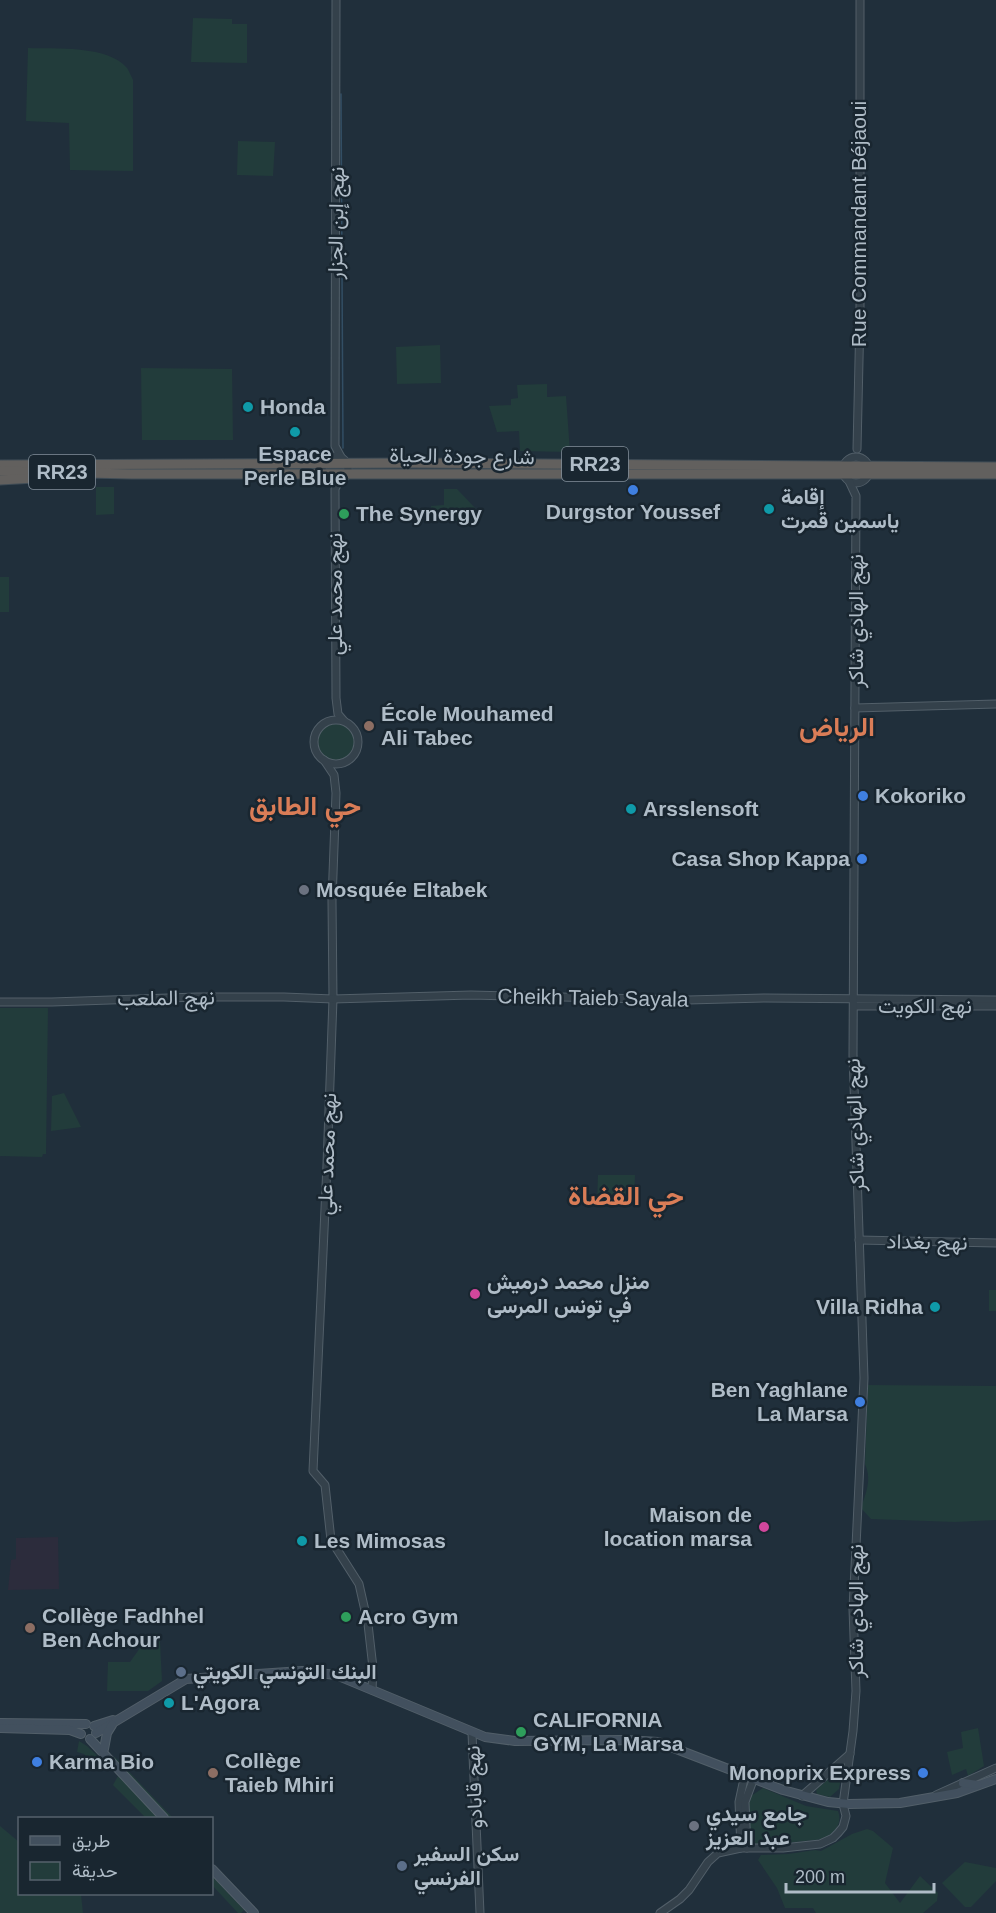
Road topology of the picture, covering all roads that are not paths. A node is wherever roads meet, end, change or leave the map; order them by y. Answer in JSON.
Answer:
{"nodes":[{"id":1,"x":336,"y":0,"type":"edge"},
{"id":2,"x":860,"y":0,"type":"edge"},
{"id":3,"x":336,"y":446,"type":"junction"},
{"id":4,"x":857,"y":448,"type":"junction"},
{"id":5,"x":326,"y":461,"type":"junction"},
{"id":6,"x":0,"y":463,"type":"edge"},
{"id":7,"x":345,"y":464,"type":"junction"},
{"id":8,"x":996,"y":467,"type":"edge"},
{"id":9,"x":846,"y":470,"type":"junction"},
{"id":10,"x":866,"y":470,"type":"junction"},
{"id":11,"x":0,"y":471,"type":"edge"},
{"id":12,"x":123,"y":474,"type":"junction"},
{"id":13,"x":996,"y":474,"type":"edge"},
{"id":14,"x":331,"y":478,"type":"junction"},
{"id":15,"x":0,"y":480,"type":"edge"},
{"id":16,"x":856,"y":496,"type":"junction"},
{"id":17,"x":336,"y":698,"type":"junction"},
{"id":18,"x":996,"y":704,"type":"edge"},
{"id":19,"x":855,"y":708,"type":"junction"},
{"id":20,"x":344,"y":722,"type":"junction"},
{"id":21,"x":322,"y":725,"type":"junction"},
{"id":22,"x":324,"y":760,"type":"junction"},
{"id":23,"x":348,"y":761,"type":"junction"},
{"id":24,"x":336,"y":780,"type":"junction"},
{"id":25,"x":333,"y":999,"type":"junction"},
{"id":26,"x":996,"y":1000,"type":"edge"},
{"id":27,"x":0,"y":1002,"type":"edge"},
{"id":28,"x":854,"y":1003,"type":"junction"},
{"id":29,"x":996,"y":1006,"type":"edge"},
{"id":30,"x":859,"y":1240,"type":"junction"},
{"id":31,"x":996,"y":1243,"type":"edge"},
{"id":32,"x":372,"y":1690,"type":"junction"},
{"id":33,"x":126,"y":1716,"type":"junction"},
{"id":34,"x":0,"y":1723,"type":"edge"},
{"id":35,"x":114,"y":1723,"type":"junction"},
{"id":36,"x":0,"y":1728,"type":"edge"},
{"id":37,"x":92,"y":1731,"type":"junction"},
{"id":38,"x":472,"y":1732,"type":"junction"},
{"id":39,"x":104,"y":1751,"type":"junction"},
{"id":40,"x":850,"y":1754,"type":"junction"},
{"id":41,"x":996,"y":1768,"type":"edge"},
{"id":42,"x":745,"y":1774,"type":"junction"},
{"id":43,"x":754,"y":1778,"type":"junction"},
{"id":44,"x":996,"y":1779,"type":"edge"},
{"id":45,"x":963,"y":1783,"type":"junction"},
{"id":46,"x":979,"y":1785,"type":"junction"},
{"id":47,"x":802,"y":1796,"type":"junction"},
{"id":48,"x":930,"y":1797,"type":"junction"},
{"id":49,"x":843,"y":1804,"type":"junction"},
{"id":50,"x":163,"y":1817,"type":"edge"},
{"id":51,"x":744,"y":1848,"type":"junction"},
{"id":52,"x":213,"y":1870,"type":"edge"},
{"id":53,"x":254,"y":1913,"type":"edge"},
{"id":54,"x":480,"y":1913,"type":"edge"},
{"id":55,"x":660,"y":1913,"type":"edge"}],
"edges":[{"from":1,"to":3,"type":"street","name":"نهج إبن الجزار"},
{"from":2,"to":4,"type":"street","name":"Rue Commandant Béjaoui"},
{"from":3,"to":5,"type":"street"},
{"from":3,"to":7,"type":"street"},
{"from":4,"to":9,"type":"street"},
{"from":4,"to":10,"type":"street"},
{"from":5,"to":6,"type":"highway","name":"شارع جودة الحياة","number":"RR23"},
{"from":5,"to":7,"type":"highway","name":"شارع جودة الحياة","number":"RR23"},
{"from":5,"to":14,"type":"street"},
{"from":7,"to":9,"type":"highway","name":"شارع جودة الحياة","number":"RR23"},
{"from":7,"to":14,"type":"highway","name":"شارع جودة الحياة","number":"RR23"},
{"from":7,"to":14,"type":"street"},
{"from":8,"to":10,"type":"highway","name":"شارع جودة الحياة","number":"RR23"},
{"from":9,"to":10,"type":"highway","name":"شارع جودة الحياة","number":"RR23"},
{"from":9,"to":10,"type":"street"},
{"from":9,"to":16,"type":"street"},
{"from":10,"to":13,"type":"highway","name":"شارع جودة الحياة","number":"RR23"},
{"from":10,"to":16,"type":"street"},
{"from":11,"to":12,"type":"highway","name":"شارع جودة الحياة","number":"RR23"},
{"from":12,"to":14,"type":"highway","name":"شارع جودة الحياة","number":"RR23"},
{"from":12,"to":15,"type":"highway"},
{"from":14,"to":17,"type":"street","name":"نهج محمد علي"},
{"from":16,"to":19,"type":"street","name":"نهج الهادي شاكر"},
{"from":17,"to":20,"type":"street"},
{"from":17,"to":21,"type":"street"},
{"from":18,"to":19,"type":"street"},
{"from":19,"to":28,"type":"street","name":"نهج الهادي شاكر"},
{"from":20,"to":21,"type":"street"},
{"from":20,"to":23,"type":"street"},
{"from":21,"to":22,"type":"street"},
{"from":22,"to":23,"type":"street"},
{"from":22,"to":24,"type":"street"},
{"from":23,"to":24,"type":"street"},
{"from":24,"to":25,"type":"street","name":"نهج محمد علي"},
{"from":25,"to":27,"type":"street","name":"نهج الملعب"},
{"from":25,"to":28,"type":"street","name":"Cheikh Taieb Sayala"},
{"from":25,"to":32,"type":"street","name":"نهج محمد علي"},
{"from":26,"to":28,"type":"street","name":"نهج الكويت"},
{"from":28,"to":29,"type":"street","name":"نهج الكويت"},
{"from":28,"to":30,"type":"street","name":"نهج الهادي شاكر"},
{"from":30,"to":31,"type":"street","name":"نهج بغداد"},
{"from":30,"to":40,"type":"street","name":"نهج الهادي شاكر"},
{"from":32,"to":33,"type":"main road"},
{"from":32,"to":38,"type":"main road"},
{"from":33,"to":35,"type":"main road"},
{"from":33,"to":37,"type":"main road"},
{"from":34,"to":37,"type":"main road"},
{"from":35,"to":37,"type":"main road"},
{"from":35,"to":39,"type":"main road"},
{"from":36,"to":37,"type":"main road"},
{"from":37,"to":39,"type":"main road"},
{"from":38,"to":42,"type":"main road"},
{"from":38,"to":54,"type":"street","name":"نهج قابادو"},
{"from":39,"to":50,"type":"main road"},
{"from":40,"to":47,"type":"street"},
{"from":40,"to":49,"type":"street","name":"نهج الهادي شاكر"},
{"from":41,"to":45,"type":"street"},
{"from":42,"to":43,"type":"main road"},
{"from":42,"to":51,"type":"street"},
{"from":43,"to":47,"type":"main road"},
{"from":43,"to":51,"type":"street"},
{"from":44,"to":46,"type":"main road"},
{"from":45,"to":46,"type":"main road"},
{"from":45,"to":48,"type":"street"},
{"from":46,"to":48,"type":"main road"},
{"from":47,"to":49,"type":"main road"},
{"from":48,"to":49,"type":"main road"},
{"from":49,"to":51,"type":"street","name":"نهج الهادي شاكر"},
{"from":51,"to":55,"type":"street"},
{"from":52,"to":53,"type":"main road"}]}
